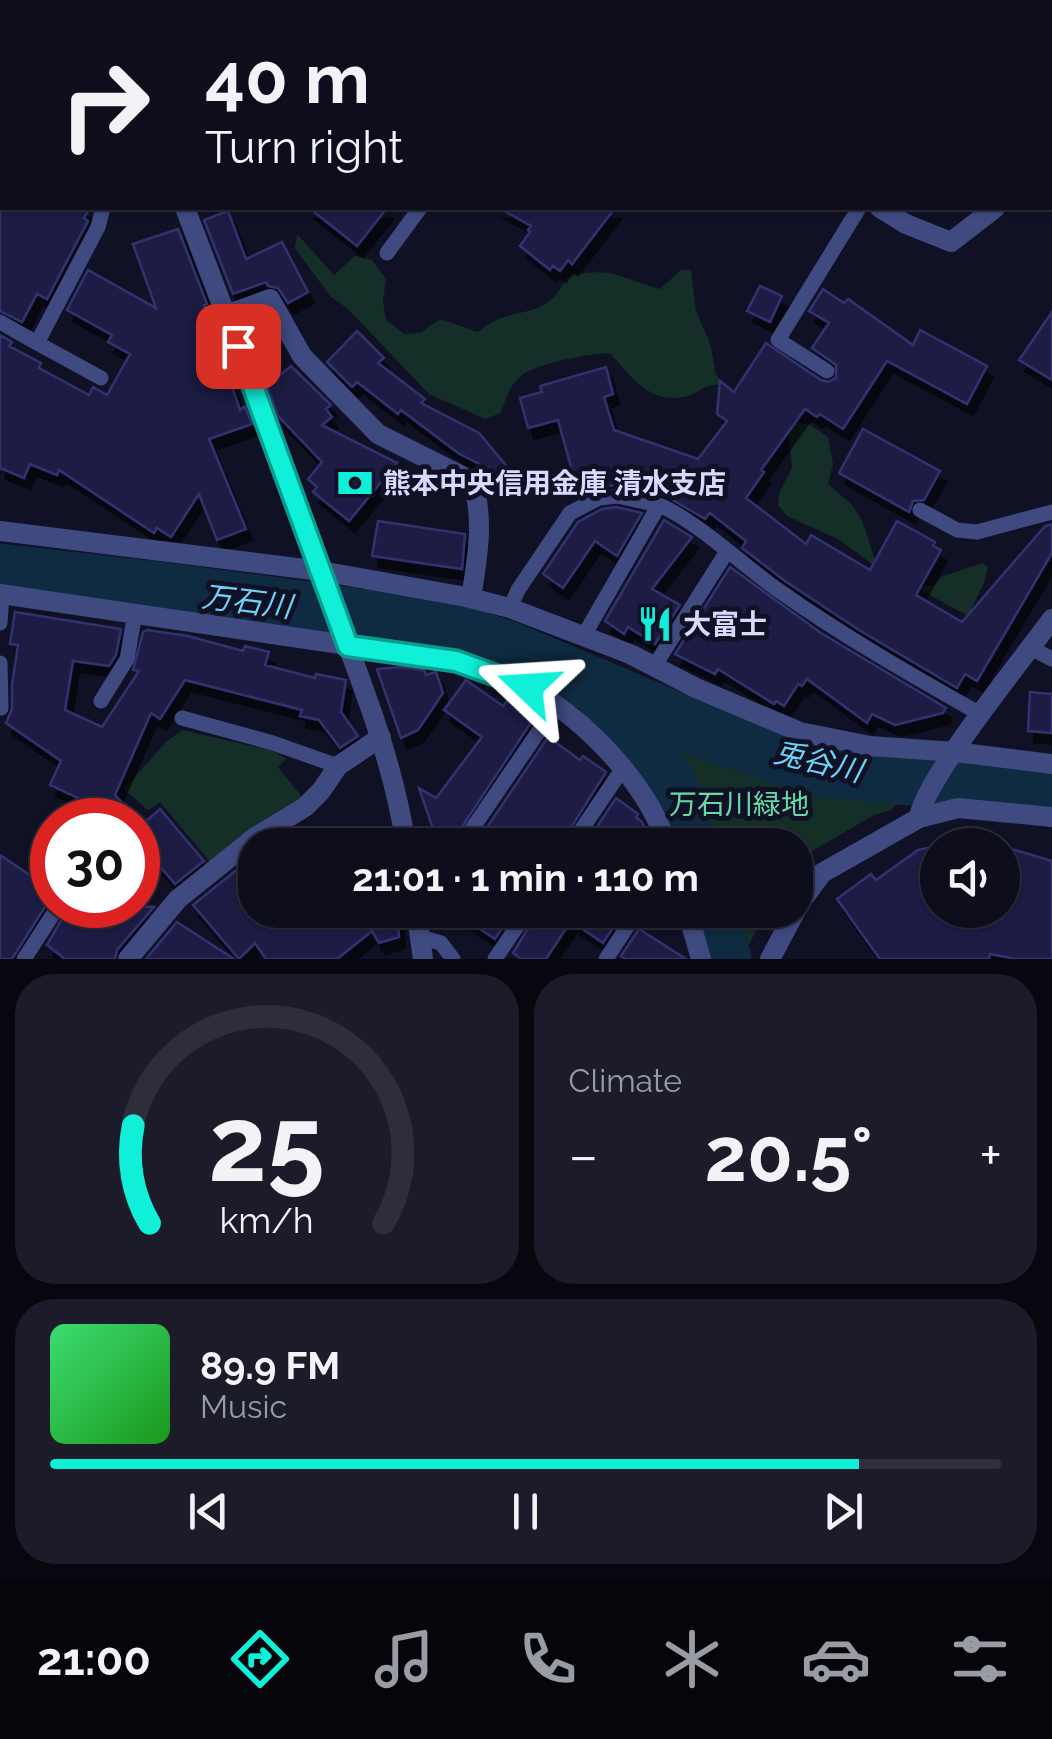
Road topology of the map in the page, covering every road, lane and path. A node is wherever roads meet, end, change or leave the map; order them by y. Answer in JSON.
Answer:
{"nodes":[{"id":1,"x":103,"y":210,"type":"edge"},
{"id":2,"x":186,"y":210,"type":"edge"},
{"id":3,"x":419,"y":210,"type":"edge"},
{"id":4,"x":858,"y":210,"type":"edge"},
{"id":5,"x":883,"y":210,"type":"edge"},
{"id":6,"x":992,"y":210,"type":"edge"},
{"id":7,"x":387,"y":253,"type":"dead end"},
{"id":8,"x":226,"y":315,"type":"junction"},
{"id":9,"x":0,"y":322,"type":"edge"},
{"id":10,"x":37,"y":343,"type":"junction"},
{"id":11,"x":827,"y":372,"type":"dead end"},
{"id":12,"x":101,"y":378,"type":"dead end"},
{"id":13,"x":659,"y":505,"type":"junction"},
{"id":14,"x":920,"y":510,"type":"dead end"},
{"id":15,"x":1052,"y":512,"type":"edge"},
{"id":16,"x":0,"y":531,"type":"edge"},
{"id":17,"x":726,"y":553,"type":"junction"},
{"id":18,"x":323,"y":579,"type":"junction"},
{"id":19,"x":1,"y":594,"type":"edge"},
{"id":20,"x":471,"y":598,"type":"junction"},
{"id":21,"x":510,"y":608,"type":"junction"},
{"id":22,"x":135,"y":613,"type":"junction"},
{"id":23,"x":1052,"y":619,"type":"edge"},
{"id":24,"x":0,"y":623,"type":"edge"},
{"id":25,"x":584,"y":637,"type":"junction"},
{"id":26,"x":346,"y":640,"type":"junction"},
{"id":27,"x":1030,"y":648,"type":"junction"},
{"id":28,"x":1052,"y":659,"type":"edge"},
{"id":29,"x":0,"y":663,"type":"edge"},
{"id":30,"x":655,"y":665,"type":"junction"},
{"id":31,"x":101,"y":702,"type":"dead end"},
{"id":32,"x":556,"y":706,"type":"junction"},
{"id":33,"x":1,"y":708,"type":"edge"},
{"id":34,"x":982,"y":715,"type":"junction"},
{"id":35,"x":182,"y":718,"type":"dead end"},
{"id":36,"x":381,"y":737,"type":"junction"},
{"id":37,"x":949,"y":761,"type":"junction"},
{"id":38,"x":1052,"y":764,"type":"edge"},
{"id":39,"x":338,"y":766,"type":"junction"},
{"id":40,"x":623,"y":768,"type":"junction"},
{"id":41,"x":919,"y":818,"type":"junction"},
{"id":42,"x":1052,"y":818,"type":"edge"},
{"id":43,"x":404,"y":828,"type":"edge"},
{"id":44,"x":473,"y":828,"type":"edge"},
{"id":45,"x":583,"y":828,"type":"edge"},
{"id":46,"x":662,"y":828,"type":"edge"},
{"id":47,"x":44,"y":928,"type":"edge"},
{"id":48,"x":419,"y":928,"type":"edge"},
{"id":49,"x":516,"y":928,"type":"edge"},
{"id":50,"x":626,"y":928,"type":"edge"},
{"id":51,"x":692,"y":928,"type":"edge"},
{"id":52,"x":420,"y":937,"type":"junction"},
{"id":53,"x":24,"y":959,"type":"edge"},
{"id":54,"x":128,"y":959,"type":"edge"},
{"id":55,"x":423,"y":959,"type":"edge"},
{"id":56,"x":453,"y":959,"type":"edge"},
{"id":57,"x":495,"y":959,"type":"edge"},
{"id":58,"x":606,"y":959,"type":"edge"},
{"id":59,"x":701,"y":959,"type":"edge"},
{"id":60,"x":770,"y":959,"type":"edge"}],
"edges":[{"from":1,"to":10,"type":"lane"},
{"from":2,"to":8,"type":"street"},
{"from":3,"to":7,"type":"lane"},
{"from":4,"to":11,"type":"lane"},
{"from":5,"to":6,"type":"street"},
{"from":8,"to":18,"type":"street"},
{"from":8,"to":20,"type":"street"},
{"from":9,"to":10,"type":"lane"},
{"from":10,"to":12,"type":"lane"},
{"from":13,"to":17,"type":"lane"},
{"from":13,"to":21,"type":"lane"},
{"from":13,"to":25,"type":"lane"},
{"from":14,"to":15,"type":"lane"},
{"from":16,"to":18,"type":"street"},
{"from":17,"to":30,"type":"lane"},
{"from":17,"to":34,"type":"lane"},
{"from":18,"to":20,"type":"street"},
{"from":18,"to":26,"type":"street"},
{"from":19,"to":22,"type":"street"},
{"from":19,"to":24,"type":"lane"},
{"from":20,"to":21,"type":"street"},
{"from":21,"to":25,"type":"street"},
{"from":22,"to":26,"type":"street"},
{"from":22,"to":31,"type":"lane"},
{"from":23,"to":27,"type":"street"},
{"from":25,"to":30,"type":"street"},
{"from":26,"to":32,"type":"street"},
{"from":26,"to":36,"type":"street"},
{"from":27,"to":28,"type":"lane"},
{"from":27,"to":34,"type":"street"},
{"from":29,"to":33,"type":"lane"},
{"from":30,"to":37,"type":"street"},
{"from":32,"to":40,"type":"street"},
{"from":32,"to":44,"type":"lane"},
{"from":34,"to":37,"type":"street"},
{"from":35,"to":39,"type":"lane"},
{"from":36,"to":39,"type":"street"},
{"from":36,"to":43,"type":"street"},
{"from":37,"to":38,"type":"street"},
{"from":37,"to":41,"type":"street"},
{"from":39,"to":54,"type":"street"},
{"from":40,"to":45,"type":"lane"},
{"from":40,"to":46,"type":"street"},
{"from":41,"to":42,"type":"street"},
{"from":41,"to":60,"type":"street"},
{"from":47,"to":53,"type":"lane"},
{"from":48,"to":52,"type":"street"},
{"from":49,"to":57,"type":"lane"},
{"from":50,"to":58,"type":"lane"},
{"from":51,"to":59,"type":"street"},
{"from":52,"to":55,"type":"street"},
{"from":52,"to":56,"type":"lane"}]}
